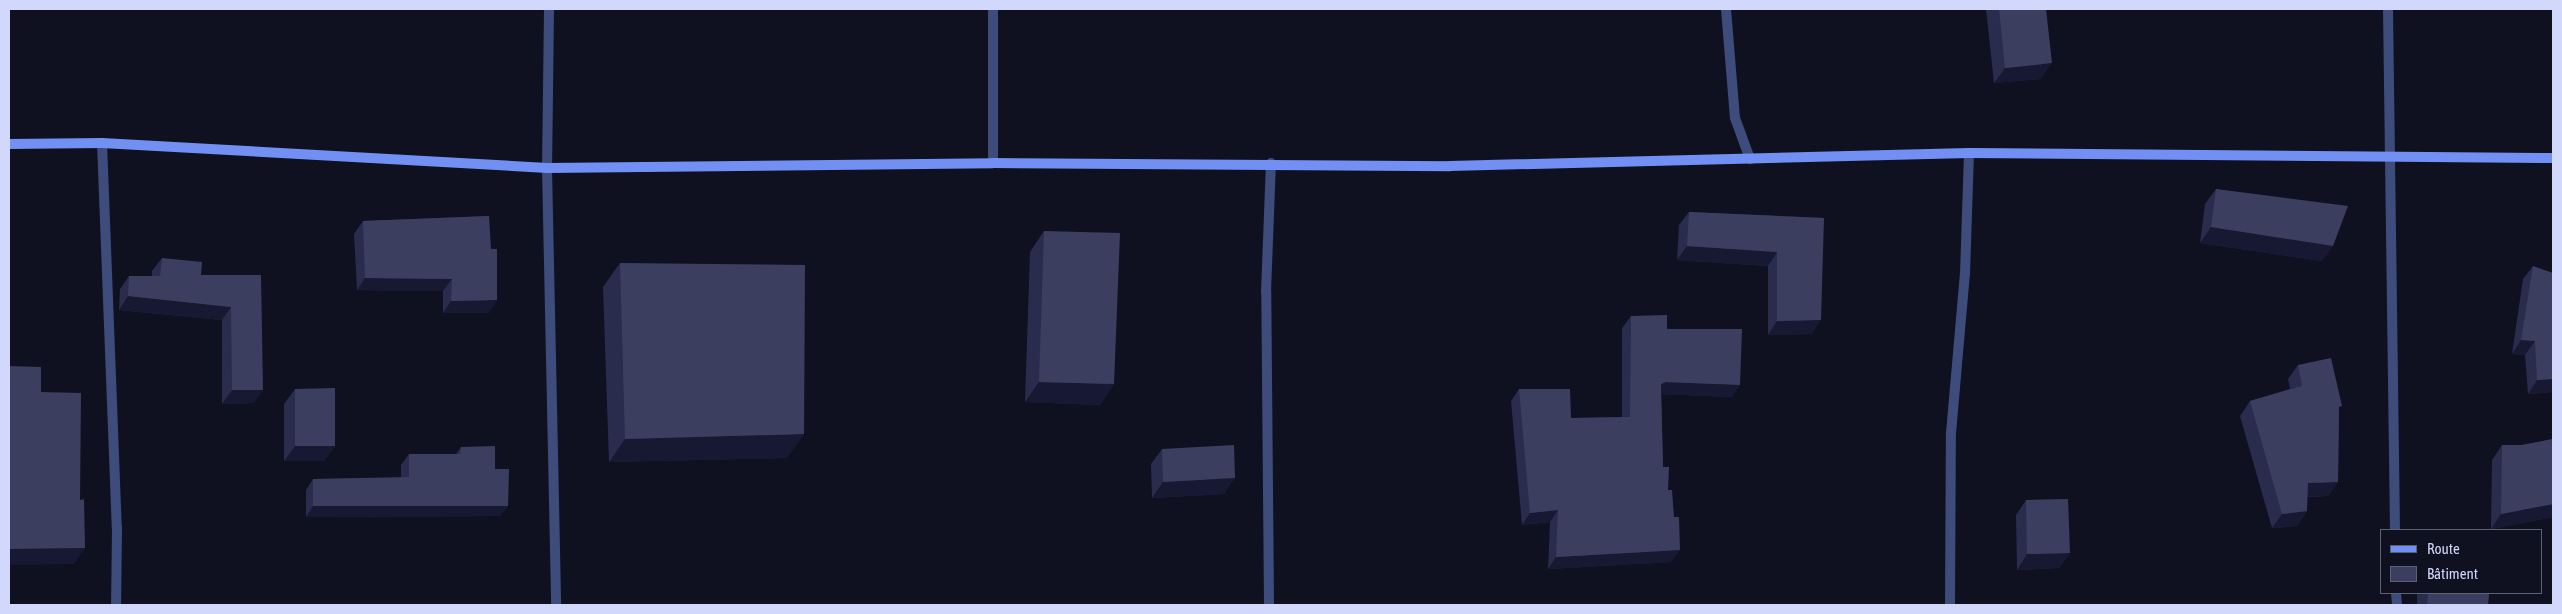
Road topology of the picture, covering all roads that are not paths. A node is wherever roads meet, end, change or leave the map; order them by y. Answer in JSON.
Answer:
{"nodes":[{"id":1,"x":549,"y":9,"type":"edge"},
{"id":2,"x":993,"y":9,"type":"edge"},
{"id":3,"x":1726,"y":9,"type":"edge"},
{"id":4,"x":2388,"y":9,"type":"edge"},
{"id":5,"x":102,"y":143,"type":"junction"},
{"id":6,"x":9,"y":144,"type":"edge"},
{"id":7,"x":1969,"y":154,"type":"junction"},
{"id":8,"x":2389,"y":156,"type":"junction"},
{"id":9,"x":2553,"y":158,"type":"edge"},
{"id":10,"x":1750,"y":159,"type":"junction"},
{"id":11,"x":993,"y":163,"type":"junction"},
{"id":12,"x":1271,"y":163,"type":"junction"},
{"id":13,"x":547,"y":168,"type":"junction"},
{"id":14,"x":2395,"y":529,"type":"edge"},
{"id":15,"x":116,"y":605,"type":"edge"},
{"id":16,"x":556,"y":605,"type":"edge"},
{"id":17,"x":1269,"y":605,"type":"edge"},
{"id":18,"x":1950,"y":605,"type":"edge"}],
"edges":[{"from":1,"to":13,"type":"street"},
{"from":2,"to":11,"type":"street"},
{"from":3,"to":10,"type":"street"},
{"from":4,"to":8,"type":"street"},
{"from":5,"to":6,"type":"street"},
{"from":5,"to":13,"type":"street"},
{"from":5,"to":15,"type":"street"},
{"from":7,"to":8,"type":"street"},
{"from":7,"to":10,"type":"street"},
{"from":7,"to":18,"type":"street"},
{"from":8,"to":9,"type":"street"},
{"from":8,"to":14,"type":"street"},
{"from":10,"to":12,"type":"street"},
{"from":11,"to":12,"type":"street"},
{"from":11,"to":13,"type":"street"},
{"from":12,"to":17,"type":"street"},
{"from":13,"to":16,"type":"street"}]}
